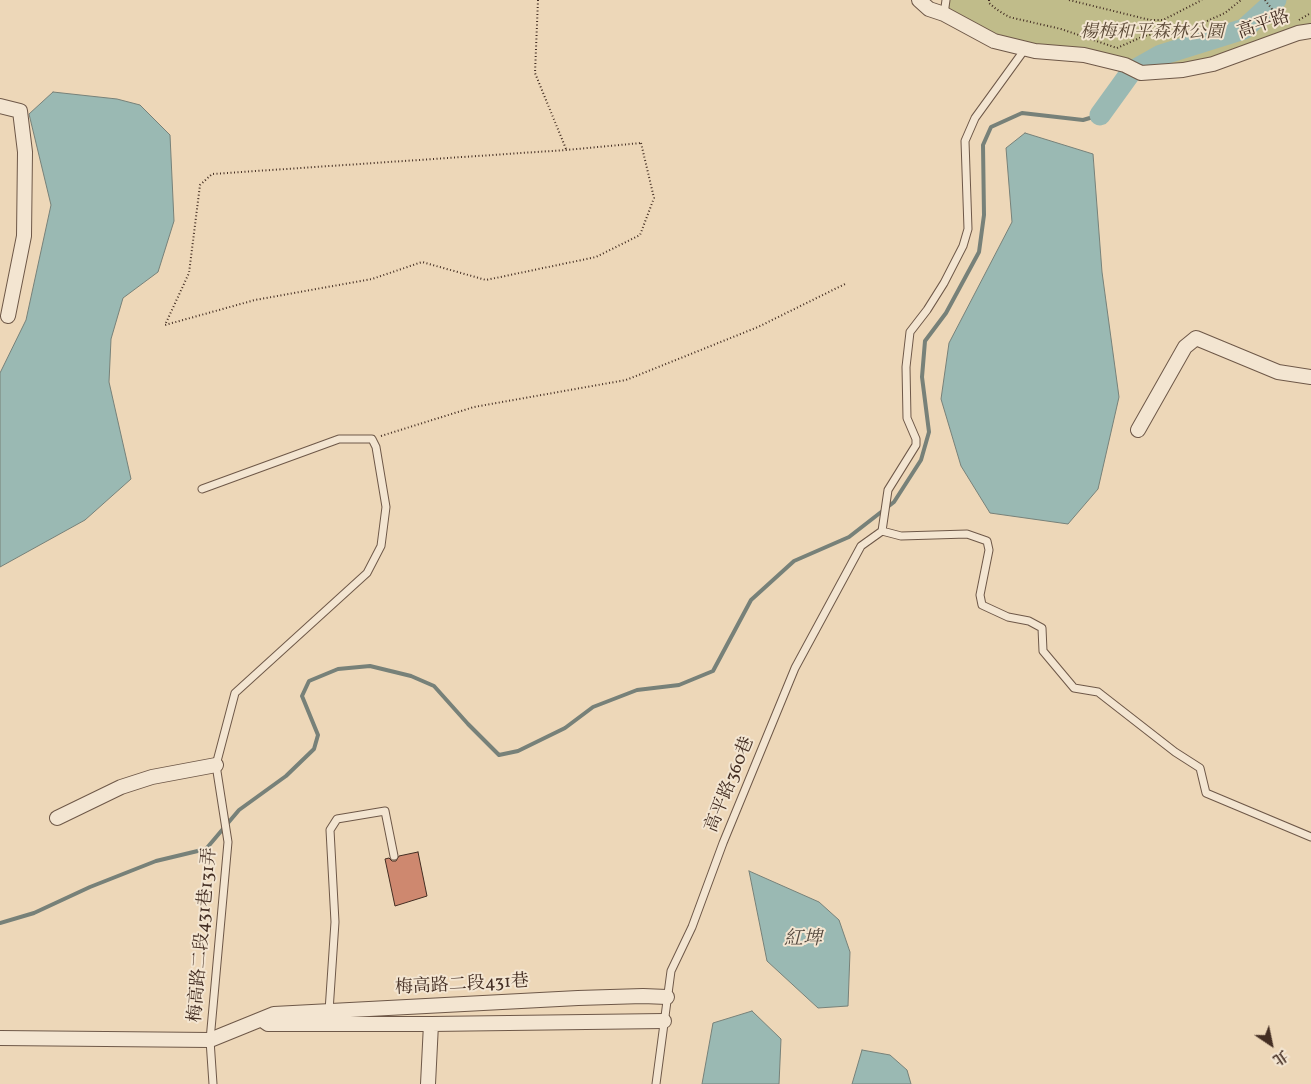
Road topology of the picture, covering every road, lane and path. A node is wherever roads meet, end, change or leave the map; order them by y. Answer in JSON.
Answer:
{"nodes":[{"id":1,"x":538,"y":0,"type":"edge"},
{"id":2,"x":919,"y":0,"type":"edge"},
{"id":3,"x":946,"y":0,"type":"edge"},
{"id":4,"x":989,"y":0,"type":"edge"},
{"id":5,"x":1069,"y":0,"type":"edge"},
{"id":6,"x":1202,"y":0,"type":"edge"},
{"id":7,"x":1240,"y":0,"type":"edge"},
{"id":8,"x":1265,"y":0,"type":"edge"},
{"id":9,"x":1311,"y":13,"type":"edge"},
{"id":10,"x":944,"y":14,"type":"junction"},
{"id":11,"x":1295,"y":22,"type":"dead end"},
{"id":12,"x":1288,"y":24,"type":"dead end"},
{"id":13,"x":1311,"y":31,"type":"edge"},
{"id":14,"x":1024,"y":49,"type":"junction"},
{"id":15,"x":0,"y":106,"type":"edge"},
{"id":16,"x":566,"y":150,"type":"junction"},
{"id":17,"x":845,"y":284,"type":"dead end"},
{"id":18,"x":8,"y":316,"type":"dead end"},
{"id":19,"x":1311,"y":377,"type":"edge"},
{"id":20,"x":1138,"y":430,"type":"dead end"},
{"id":21,"x":372,"y":439,"type":"junction"},
{"id":22,"x":202,"y":489,"type":"dead end"},
{"id":23,"x":882,"y":531,"type":"junction"},
{"id":24,"x":216,"y":765,"type":"junction"},
{"id":25,"x":57,"y":818,"type":"dead end"},
{"id":26,"x":1311,"y":837,"type":"edge"},
{"id":27,"x":394,"y":856,"type":"dead end"},
{"id":28,"x":667,"y":997,"type":"junction"},
{"id":29,"x":329,"y":1011,"type":"junction"},
{"id":30,"x":261,"y":1019,"type":"junction"},
{"id":31,"x":664,"y":1021,"type":"junction"},
{"id":32,"x":431,"y":1024,"type":"junction"},
{"id":33,"x":0,"y":1038,"type":"edge"},
{"id":34,"x":210,"y":1040,"type":"junction"},
{"id":35,"x":212,"y":1084,"type":"edge"},
{"id":36,"x":428,"y":1084,"type":"edge"},
{"id":37,"x":656,"y":1084,"type":"edge"}],
"edges":[{"from":1,"to":16,"type":"path"},
{"from":2,"to":10,"type":"street"},
{"from":3,"to":10,"type":"lane"},
{"from":4,"to":7,"type":"path"},
{"from":5,"to":6,"type":"path"},
{"from":8,"to":12,"type":"path"},
{"from":9,"to":11,"type":"path"},
{"from":10,"to":14,"type":"street"},
{"from":13,"to":14,"type":"street","name":"高平路"},
{"from":14,"to":23,"type":"lane"},
{"from":15,"to":18,"type":"street"},
{"from":16,"to":16,"type":"path"},
{"from":17,"to":21,"type":"path"},
{"from":19,"to":20,"type":"street"},
{"from":21,"to":22,"type":"lane"},
{"from":21,"to":24,"type":"lane"},
{"from":23,"to":26,"type":"lane"},
{"from":23,"to":28,"type":"lane","name":"高平路360巷"},
{"from":24,"to":25,"type":"street"},
{"from":24,"to":34,"type":"lane","name":"梅高路二段431巷131弄"},
{"from":27,"to":29,"type":"lane"},
{"from":28,"to":29,"type":"street","name":"梅高路二段431巷"},
{"from":28,"to":31,"type":"lane","name":"高平路360巷"},
{"from":29,"to":30,"type":"street","name":"梅高路二段431巷"},
{"from":30,"to":32,"type":"street","name":"梅高路二段431巷"},
{"from":30,"to":34,"type":"street","name":"梅高路二段431巷"},
{"from":31,"to":32,"type":"street","name":"梅高路二段431巷"},
{"from":31,"to":37,"type":"lane","name":"高平路360巷"},
{"from":32,"to":36,"type":"street"},
{"from":33,"to":34,"type":"street","name":"梅高路二段431巷"},
{"from":34,"to":35,"type":"lane","name":"梅高路二段431巷131弄"}]}
